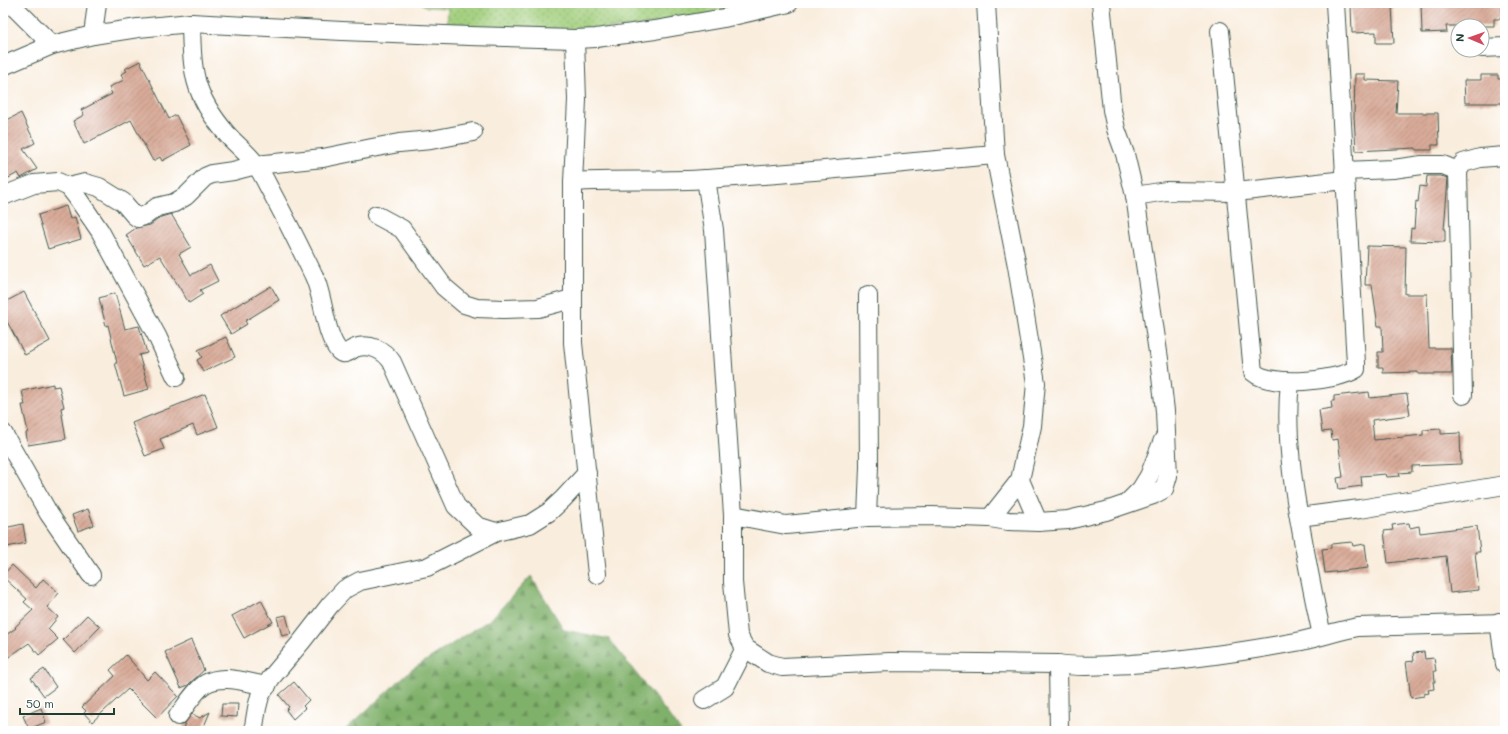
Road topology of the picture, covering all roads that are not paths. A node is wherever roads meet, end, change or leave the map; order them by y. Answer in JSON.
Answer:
{"nodes":[{"id":1,"x":10,"y":3,"type":"edge"},
{"id":2,"x":96,"y":3,"type":"edge"},
{"id":3,"x":789,"y":3,"type":"edge"},
{"id":4,"x":986,"y":3,"type":"edge"},
{"id":5,"x":1101,"y":3,"type":"edge"},
{"id":6,"x":1335,"y":3,"type":"edge"},
{"id":7,"x":191,"y":23,"type":"junction"},
{"id":8,"x":1220,"y":31,"type":"dead end"},
{"id":9,"x":94,"y":35,"type":"junction"},
{"id":10,"x":574,"y":39,"type":"junction"},
{"id":11,"x":52,"y":45,"type":"junction"},
{"id":12,"x":1505,"y":47,"type":"edge"},
{"id":13,"x":1490,"y":48,"type":"edge"},
{"id":14,"x":3,"y":66,"type":"edge"},
{"id":15,"x":473,"y":132,"type":"dead end"},
{"id":16,"x":995,"y":155,"type":"junction"},
{"id":17,"x":1505,"y":156,"type":"edge"},
{"id":18,"x":256,"y":165,"type":"junction"},
{"id":19,"x":1458,"y":170,"type":"junction"},
{"id":20,"x":1345,"y":175,"type":"junction"},
{"id":21,"x":706,"y":179,"type":"junction"},
{"id":22,"x":573,"y":182,"type":"junction"},
{"id":23,"x":69,"y":187,"type":"junction"},
{"id":24,"x":1236,"y":192,"type":"junction"},
{"id":25,"x":3,"y":196,"type":"edge"},
{"id":26,"x":1135,"y":196,"type":"junction"},
{"id":27,"x":376,"y":215,"type":"dead end"},
{"id":28,"x":868,"y":295,"type":"dead end"},
{"id":29,"x":572,"y":299,"type":"junction"},
{"id":30,"x":176,"y":377,"type":"dead end"},
{"id":31,"x":1290,"y":382,"type":"junction"},
{"id":32,"x":1463,"y":395,"type":"dead end"},
{"id":33,"x":3,"y":433,"type":"edge"},
{"id":34,"x":587,"y":473,"type":"junction"},
{"id":35,"x":1020,"y":480,"type":"junction"},
{"id":36,"x":1505,"y":485,"type":"edge"},
{"id":37,"x":733,"y":515,"type":"junction"},
{"id":38,"x":1299,"y":517,"type":"junction"},
{"id":39,"x":867,"y":518,"type":"junction"},
{"id":40,"x":990,"y":518,"type":"junction"},
{"id":41,"x":1038,"y":522,"type":"junction"},
{"id":42,"x":496,"y":532,"type":"junction"},
{"id":43,"x":597,"y":574,"type":"dead end"},
{"id":44,"x":91,"y":576,"type":"dead end"},
{"id":45,"x":1502,"y":622,"type":"edge"},
{"id":46,"x":1322,"y":635,"type":"junction"},
{"id":47,"x":745,"y":648,"type":"junction"},
{"id":48,"x":1058,"y":664,"type":"junction"},
{"id":49,"x":1505,"y":664,"type":"edge"},
{"id":50,"x":267,"y":686,"type":"junction"},
{"id":51,"x":704,"y":700,"type":"dead end"},
{"id":52,"x":178,"y":716,"type":"dead end"},
{"id":53,"x":255,"y":731,"type":"edge"},
{"id":54,"x":1058,"y":731,"type":"edge"}],
"edges":[{"from":1,"to":11,"type":"street"},
{"from":2,"to":9,"type":"street"},
{"from":3,"to":10,"type":"street"},
{"from":4,"to":16,"type":"street"},
{"from":5,"to":26,"type":"street"},
{"from":6,"to":20,"type":"street"},
{"from":7,"to":9,"type":"street"},
{"from":7,"to":10,"type":"street"},
{"from":7,"to":18,"type":"street"},
{"from":8,"to":24,"type":"street"},
{"from":9,"to":11,"type":"street"},
{"from":10,"to":22,"type":"street"},
{"from":11,"to":14,"type":"street"},
{"from":12,"to":13,"type":"street"},
{"from":15,"to":18,"type":"street"},
{"from":16,"to":21,"type":"street"},
{"from":16,"to":35,"type":"street"},
{"from":17,"to":19,"type":"street"},
{"from":18,"to":23,"type":"street"},
{"from":18,"to":42,"type":"street"},
{"from":19,"to":20,"type":"street"},
{"from":19,"to":32,"type":"street"},
{"from":20,"to":24,"type":"street"},
{"from":20,"to":31,"type":"street"},
{"from":21,"to":22,"type":"street"},
{"from":21,"to":37,"type":"street"},
{"from":22,"to":29,"type":"street"},
{"from":23,"to":25,"type":"street"},
{"from":23,"to":30,"type":"street"},
{"from":24,"to":26,"type":"street"},
{"from":24,"to":31,"type":"street"},
{"from":26,"to":41,"type":"street"},
{"from":27,"to":29,"type":"street"},
{"from":28,"to":39,"type":"street"},
{"from":29,"to":34,"type":"street"},
{"from":31,"to":38,"type":"street"},
{"from":33,"to":44,"type":"street"},
{"from":34,"to":42,"type":"street"},
{"from":34,"to":43,"type":"street"},
{"from":35,"to":40,"type":"street"},
{"from":35,"to":41,"type":"street"},
{"from":36,"to":38,"type":"street"},
{"from":37,"to":39,"type":"street"},
{"from":37,"to":47,"type":"street"},
{"from":38,"to":46,"type":"street"},
{"from":39,"to":40,"type":"street"},
{"from":40,"to":41,"type":"street"},
{"from":42,"to":50,"type":"street"},
{"from":45,"to":46,"type":"street"},
{"from":45,"to":49,"type":"street"},
{"from":46,"to":48,"type":"street"},
{"from":47,"to":48,"type":"street"},
{"from":47,"to":51,"type":"street"},
{"from":48,"to":54,"type":"street"},
{"from":50,"to":52,"type":"street"},
{"from":50,"to":53,"type":"street"}]}
